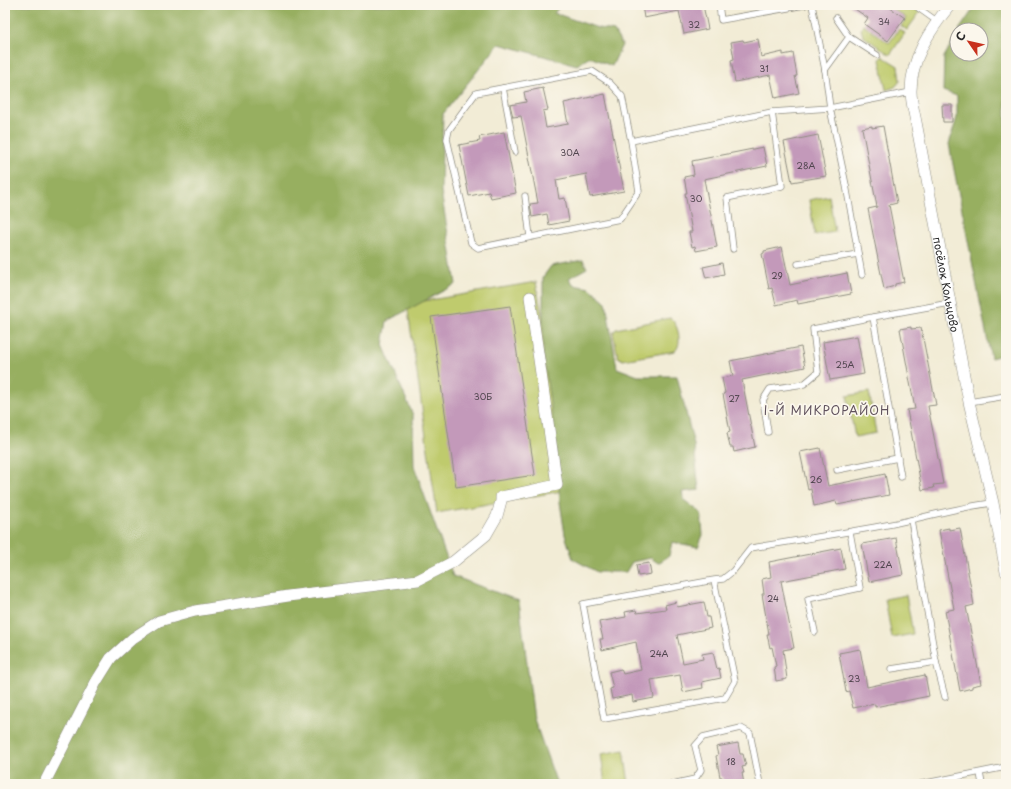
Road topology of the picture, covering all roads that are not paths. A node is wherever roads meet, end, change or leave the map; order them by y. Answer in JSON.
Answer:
{"nodes":[{"id":1,"x":719,"y":5,"type":"edge"},
{"id":2,"x":805,"y":5,"type":"edge"},
{"id":3,"x":812,"y":5,"type":"edge"},
{"id":4,"x":914,"y":5,"type":"edge"},
{"id":5,"x":950,"y":5,"type":"edge"},
{"id":6,"x":836,"y":18,"type":"dead end"},
{"id":7,"x":938,"y":22,"type":"junction"},
{"id":8,"x":849,"y":37,"type":"junction"},
{"id":9,"x":877,"y":55,"type":"dead end"},
{"id":10,"x":825,"y":70,"type":"junction"},
{"id":11,"x":503,"y":88,"type":"junction"},
{"id":12,"x":911,"y":92,"type":"junction"},
{"id":13,"x":830,"y":108,"type":"junction"},
{"id":14,"x":772,"y":112,"type":"junction"},
{"id":15,"x":631,"y":141,"type":"junction"},
{"id":16,"x":514,"y":152,"type":"dead end"},
{"id":17,"x":525,"y":196,"type":"dead end"},
{"id":18,"x":530,"y":237,"type":"junction"},
{"id":19,"x":733,"y":249,"type":"dead end"},
{"id":20,"x":858,"y":254,"type":"junction"},
{"id":21,"x":798,"y":264,"type":"dead end"},
{"id":22,"x":862,"y":275,"type":"dead end"},
{"id":23,"x":530,"y":297,"type":"dead end"},
{"id":24,"x":950,"y":303,"type":"junction"},
{"id":25,"x":873,"y":317,"type":"junction"},
{"id":26,"x":1006,"y":396,"type":"edge"},
{"id":27,"x":969,"y":402,"type":"junction"},
{"id":28,"x":768,"y":432,"type":"dead end"},
{"id":29,"x":898,"y":458,"type":"junction"},
{"id":30,"x":838,"y":470,"type":"dead end"},
{"id":31,"x":901,"y":477,"type":"dead end"},
{"id":32,"x":993,"y":503,"type":"junction"},
{"id":33,"x":911,"y":520,"type":"junction"},
{"id":34,"x":850,"y":532,"type":"junction"},
{"id":35,"x":1006,"y":572,"type":"edge"},
{"id":36,"x":714,"y":580,"type":"junction"},
{"id":37,"x":815,"y":632,"type":"dead end"},
{"id":38,"x":936,"y":662,"type":"junction"},
{"id":39,"x":890,"y":669,"type":"dead end"},
{"id":40,"x":945,"y":697,"type":"dead end"},
{"id":41,"x":1006,"y":767,"type":"edge"},
{"id":42,"x":980,"y":773,"type":"junction"},
{"id":43,"x":44,"y":784,"type":"edge"},
{"id":44,"x":672,"y":784,"type":"edge"},
{"id":45,"x":760,"y":784,"type":"edge"},
{"id":46,"x":921,"y":784,"type":"edge"},
{"id":47,"x":982,"y":784,"type":"edge"}],
"edges":[{"from":1,"to":2,"type":"lane"},
{"from":3,"to":10,"type":"lane"},
{"from":4,"to":7,"type":"lane"},
{"from":5,"to":7,"type":"street","name":"посёлок Кольцово"},
{"from":6,"to":8,"type":"lane"},
{"from":7,"to":12,"type":"street","name":"посёлок Кольцово"},
{"from":8,"to":9,"type":"lane"},
{"from":8,"to":10,"type":"lane"},
{"from":10,"to":13,"type":"lane"},
{"from":11,"to":15,"type":"lane"},
{"from":11,"to":16,"type":"lane"},
{"from":11,"to":18,"type":"lane"},
{"from":12,"to":13,"type":"lane"},
{"from":12,"to":24,"type":"street","name":"посёлок Кольцово"},
{"from":13,"to":14,"type":"lane"},
{"from":13,"to":20,"type":"lane"},
{"from":14,"to":15,"type":"lane"},
{"from":14,"to":19,"type":"lane"},
{"from":15,"to":18,"type":"lane"},
{"from":17,"to":18,"type":"lane"},
{"from":20,"to":21,"type":"lane"},
{"from":20,"to":22,"type":"lane"},
{"from":23,"to":43,"type":"street"},
{"from":24,"to":25,"type":"lane"},
{"from":24,"to":27,"type":"street","name":"посёлок Кольцово"},
{"from":25,"to":28,"type":"lane"},
{"from":25,"to":29,"type":"lane"},
{"from":26,"to":27,"type":"lane"},
{"from":27,"to":32,"type":"street","name":"посёлок Кольцово"},
{"from":29,"to":30,"type":"lane"},
{"from":29,"to":31,"type":"lane"},
{"from":32,"to":33,"type":"lane"},
{"from":32,"to":35,"type":"street","name":"посёлок Кольцово"},
{"from":33,"to":34,"type":"lane"},
{"from":33,"to":38,"type":"lane"},
{"from":34,"to":36,"type":"lane"},
{"from":34,"to":37,"type":"lane"},
{"from":36,"to":36,"type":"lane"},
{"from":38,"to":39,"type":"lane"},
{"from":38,"to":40,"type":"lane"},
{"from":41,"to":42,"type":"lane"},
{"from":42,"to":46,"type":"lane"},
{"from":42,"to":47,"type":"lane"},
{"from":44,"to":45,"type":"lane"}]}
